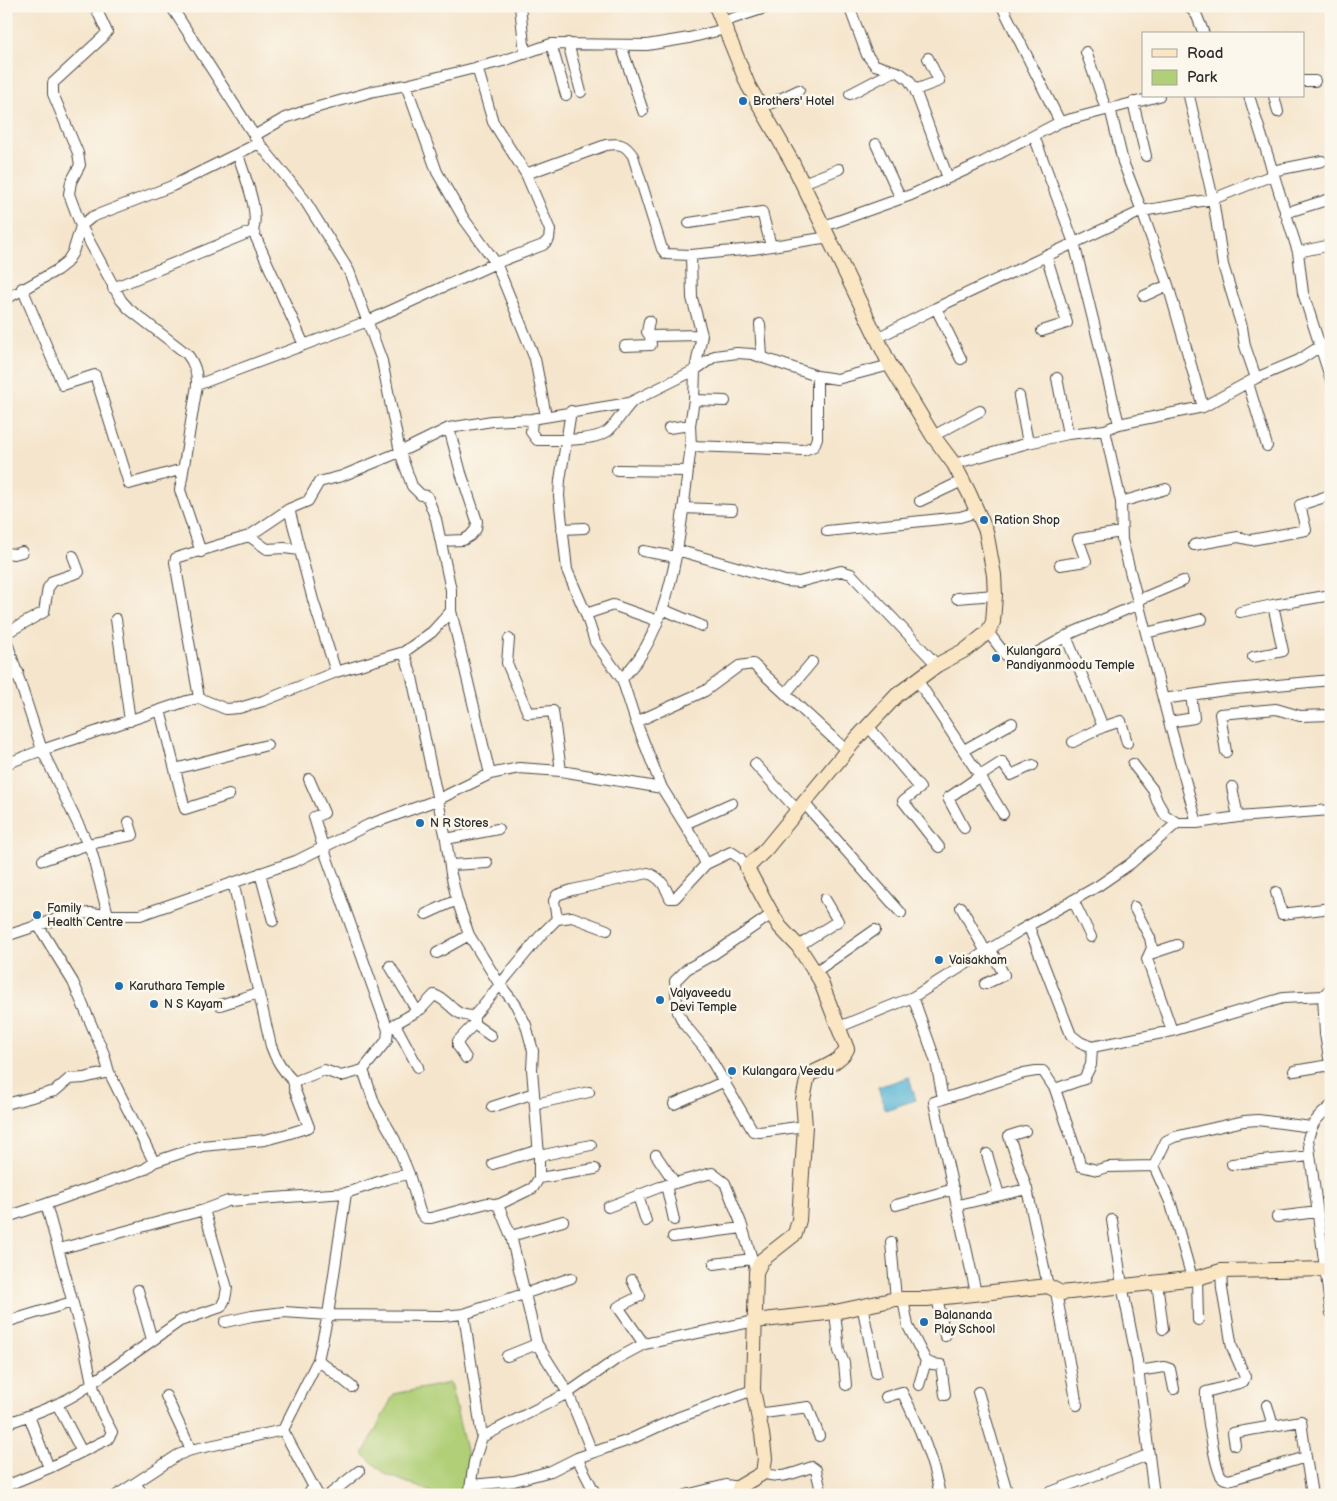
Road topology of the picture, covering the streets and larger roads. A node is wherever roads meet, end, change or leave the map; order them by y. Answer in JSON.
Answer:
{"nodes":[{"id":1,"x":95,"y":6,"type":"edge"},
{"id":2,"x":171,"y":6,"type":"edge"},
{"id":3,"x":520,"y":6,"type":"edge"},
{"id":4,"x":716,"y":6,"type":"edge"},
{"id":5,"x":771,"y":6,"type":"edge"},
{"id":6,"x":848,"y":6,"type":"edge"},
{"id":7,"x":1002,"y":6,"type":"edge"},
{"id":8,"x":1189,"y":6,"type":"edge"},
{"id":9,"x":724,"y":26,"type":"junction"},
{"id":10,"x":1203,"y":32,"type":"edge"},
{"id":11,"x":568,"y":43,"type":"junction"},
{"id":12,"x":551,"y":44,"type":"junction"},
{"id":13,"x":621,"y":45,"type":"junction"},
{"id":14,"x":1086,"y":52,"type":"dead end"},
{"id":15,"x":525,"y":54,"type":"junction"},
{"id":16,"x":928,"y":58,"type":"dead end"},
{"id":17,"x":477,"y":67,"type":"junction"},
{"id":18,"x":894,"y":71,"type":"junction"},
{"id":19,"x":1315,"y":80,"type":"dead end"},
{"id":20,"x":1304,"y":81,"type":"edge"},
{"id":21,"x":406,"y":85,"type":"junction"},
{"id":22,"x":799,"y":90,"type":"dead end"},
{"id":23,"x":915,"y":90,"type":"junction"},
{"id":24,"x":581,"y":92,"type":"dead end"},
{"id":25,"x":850,"y":94,"type":"dead end"},
{"id":26,"x":566,"y":95,"type":"dead end"},
{"id":27,"x":1150,"y":98,"type":"edge"},
{"id":28,"x":1189,"y":98,"type":"edge"},
{"id":29,"x":1250,"y":98,"type":"edge"},
{"id":30,"x":1274,"y":98,"type":"edge"},
{"id":31,"x":1133,"y":102,"type":"junction"},
{"id":32,"x":761,"y":108,"type":"junction"},
{"id":33,"x":1108,"y":108,"type":"junction"},
{"id":34,"x":643,"y":111,"type":"dead end"},
{"id":35,"x":1278,"y":112,"type":"dead end"},
{"id":36,"x":1060,"y":122,"type":"junction"},
{"id":37,"x":1034,"y":136,"type":"junction"},
{"id":38,"x":256,"y":140,"type":"junction"},
{"id":39,"x":876,"y":144,"type":"dead end"},
{"id":40,"x":238,"y":154,"type":"junction"},
{"id":41,"x":1146,"y":156,"type":"dead end"},
{"id":42,"x":1322,"y":161,"type":"dead end"},
{"id":43,"x":839,"y":169,"type":"dead end"},
{"id":44,"x":1273,"y":173,"type":"junction"},
{"id":45,"x":526,"y":174,"type":"junction"},
{"id":46,"x":948,"y":178,"type":"junction"},
{"id":47,"x":802,"y":183,"type":"junction"},
{"id":48,"x":901,"y":199,"type":"junction"},
{"id":49,"x":1213,"y":199,"type":"junction"},
{"id":50,"x":1331,"y":199,"type":"edge"},
{"id":51,"x":1142,"y":211,"type":"junction"},
{"id":52,"x":1285,"y":213,"type":"junction"},
{"id":53,"x":689,"y":224,"type":"dead end"},
{"id":54,"x":82,"y":226,"type":"junction"},
{"id":55,"x":253,"y":231,"type":"junction"},
{"id":56,"x":826,"y":232,"type":"junction"},
{"id":57,"x":1074,"y":243,"type":"junction"},
{"id":58,"x":1331,"y":245,"type":"edge"},
{"id":59,"x":771,"y":246,"type":"junction"},
{"id":60,"x":1298,"y":252,"type":"junction"},
{"id":61,"x":691,"y":255,"type":"junction"},
{"id":62,"x":1046,"y":255,"type":"junction"},
{"id":63,"x":496,"y":264,"type":"junction"},
{"id":64,"x":1168,"y":285,"type":"junction"},
{"id":65,"x":22,"y":288,"type":"junction"},
{"id":66,"x":113,"y":288,"type":"junction"},
{"id":67,"x":1144,"y":296,"type":"dead end"},
{"id":68,"x":6,"y":299,"type":"edge"},
{"id":69,"x":936,"y":308,"type":"junction"},
{"id":70,"x":368,"y":321,"type":"junction"},
{"id":71,"x":649,"y":321,"type":"dead end"},
{"id":72,"x":760,"y":324,"type":"dead end"},
{"id":73,"x":1042,"y":330,"type":"dead end"},
{"id":74,"x":702,"y":334,"type":"junction"},
{"id":75,"x":650,"y":336,"type":"junction"},
{"id":76,"x":877,"y":338,"type":"junction"},
{"id":77,"x":1331,"y":343,"type":"edge"},
{"id":78,"x":304,"y":345,"type":"junction"},
{"id":79,"x":625,"y":346,"type":"dead end"},
{"id":80,"x":1319,"y":347,"type":"junction"},
{"id":81,"x":762,"y":357,"type":"junction"},
{"id":82,"x":961,"y":359,"type":"dead end"},
{"id":83,"x":890,"y":365,"type":"junction"},
{"id":84,"x":695,"y":370,"type":"junction"},
{"id":85,"x":817,"y":376,"type":"junction"},
{"id":86,"x":1057,"y":378,"type":"dead end"},
{"id":87,"x":1331,"y":379,"type":"edge"},
{"id":88,"x":1252,"y":380,"type":"junction"},
{"id":89,"x":197,"y":385,"type":"junction"},
{"id":90,"x":1020,"y":396,"type":"dead end"},
{"id":91,"x":694,"y":400,"type":"junction"},
{"id":92,"x":632,"y":402,"type":"junction"},
{"id":93,"x":725,"y":402,"type":"dead end"},
{"id":94,"x":1203,"y":407,"type":"junction"},
{"id":95,"x":980,"y":411,"type":"dead end"},
{"id":96,"x":571,"y":412,"type":"junction"},
{"id":97,"x":546,"y":416,"type":"junction"},
{"id":98,"x":532,"y":419,"type":"junction"},
{"id":99,"x":1119,"y":424,"type":"junction"},
{"id":100,"x":690,"y":425,"type":"junction"},
{"id":101,"x":449,"y":428,"type":"junction"},
{"id":102,"x":669,"y":428,"type":"dead end"},
{"id":103,"x":1105,"y":430,"type":"junction"},
{"id":104,"x":1068,"y":434,"type":"junction"},
{"id":105,"x":933,"y":436,"type":"junction"},
{"id":106,"x":566,"y":440,"type":"junction"},
{"id":107,"x":1028,"y":443,"type":"junction"},
{"id":108,"x":691,"y":446,"type":"junction"},
{"id":109,"x":1267,"y":446,"type":"dead end"},
{"id":110,"x":400,"y":452,"type":"junction"},
{"id":111,"x":954,"y":464,"type":"junction"},
{"id":112,"x":183,"y":469,"type":"junction"},
{"id":113,"x":617,"y":470,"type":"dead end"},
{"id":114,"x":688,"y":471,"type":"junction"},
{"id":115,"x":962,"y":481,"type":"junction"},
{"id":116,"x":1166,"y":489,"type":"dead end"},
{"id":117,"x":1331,"y":495,"type":"edge"},
{"id":118,"x":920,"y":501,"type":"dead end"},
{"id":119,"x":1121,"y":502,"type":"junction"},
{"id":120,"x":683,"y":508,"type":"junction"},
{"id":121,"x":289,"y":509,"type":"junction"},
{"id":122,"x":732,"y":510,"type":"dead end"},
{"id":123,"x":977,"y":512,"type":"junction"},
{"id":124,"x":584,"y":528,"type":"dead end"},
{"id":125,"x":562,"y":529,"type":"junction"},
{"id":126,"x":828,"y":530,"type":"dead end"},
{"id":127,"x":1121,"y":532,"type":"junction"},
{"id":128,"x":250,"y":536,"type":"junction"},
{"id":129,"x":441,"y":541,"type":"junction"},
{"id":130,"x":1194,"y":545,"type":"dead end"},
{"id":131,"x":300,"y":550,"type":"junction"},
{"id":132,"x":643,"y":551,"type":"dead end"},
{"id":133,"x":22,"y":552,"type":"dead end"},
{"id":134,"x":201,"y":552,"type":"junction"},
{"id":135,"x":6,"y":553,"type":"edge"},
{"id":136,"x":676,"y":554,"type":"junction"},
{"id":137,"x":73,"y":556,"type":"dead end"},
{"id":138,"x":1060,"y":565,"type":"dead end"},
{"id":139,"x":1183,"y":581,"type":"dead end"},
{"id":140,"x":995,"y":595,"type":"junction"},
{"id":141,"x":1331,"y":595,"type":"edge"},
{"id":142,"x":957,"y":598,"type":"dead end"},
{"id":143,"x":1138,"y":602,"type":"junction"},
{"id":144,"x":1273,"y":604,"type":"junction"},
{"id":145,"x":662,"y":609,"type":"junction"},
{"id":146,"x":451,"y":611,"type":"junction"},
{"id":147,"x":1240,"y":612,"type":"dead end"},
{"id":148,"x":586,"y":614,"type":"junction"},
{"id":149,"x":116,"y":620,"type":"dead end"},
{"id":150,"x":658,"y":620,"type":"junction"},
{"id":151,"x":1202,"y":620,"type":"dead end"},
{"id":152,"x":702,"y":626,"type":"dead end"},
{"id":153,"x":988,"y":632,"type":"junction"},
{"id":154,"x":1146,"y":632,"type":"junction"},
{"id":155,"x":6,"y":633,"type":"edge"},
{"id":156,"x":1066,"y":636,"type":"junction"},
{"id":157,"x":6,"y":639,"type":"edge"},
{"id":158,"x":509,"y":639,"type":"dead end"},
{"id":159,"x":404,"y":652,"type":"junction"},
{"id":160,"x":1253,"y":657,"type":"dead end"},
{"id":161,"x":812,"y":662,"type":"dead end"},
{"id":162,"x":937,"y":665,"type":"junction"},
{"id":163,"x":18,"y":672,"type":"junction"},
{"id":164,"x":336,"y":672,"type":"junction"},
{"id":165,"x":6,"y":678,"type":"edge"},
{"id":166,"x":622,"y":679,"type":"junction"},
{"id":167,"x":918,"y":680,"type":"junction"},
{"id":168,"x":1331,"y":680,"type":"edge"},
{"id":169,"x":786,"y":694,"type":"junction"},
{"id":170,"x":1191,"y":695,"type":"junction"},
{"id":171,"x":199,"y":698,"type":"junction"},
{"id":172,"x":1163,"y":699,"type":"junction"},
{"id":173,"x":160,"y":710,"type":"junction"},
{"id":174,"x":1331,"y":715,"type":"edge"},
{"id":175,"x":130,"y":721,"type":"junction"},
{"id":176,"x":636,"y":722,"type":"junction"},
{"id":177,"x":1169,"y":722,"type":"junction"},
{"id":178,"x":1012,"y":723,"type":"dead end"},
{"id":179,"x":868,"y":726,"type":"junction"},
{"id":180,"x":1103,"y":726,"type":"junction"},
{"id":181,"x":1073,"y":742,"type":"dead end"},
{"id":182,"x":1127,"y":743,"type":"dead end"},
{"id":183,"x":267,"y":745,"type":"dead end"},
{"id":184,"x":42,"y":750,"type":"junction"},
{"id":185,"x":964,"y":750,"type":"junction"},
{"id":186,"x":847,"y":751,"type":"junction"},
{"id":187,"x":1226,"y":752,"type":"dead end"},
{"id":188,"x":11,"y":762,"type":"dead end"},
{"id":189,"x":755,"y":764,"type":"dead end"},
{"id":190,"x":1133,"y":764,"type":"dead end"},
{"id":191,"x":1033,"y":765,"type":"dead end"},
{"id":192,"x":175,"y":769,"type":"junction"},
{"id":193,"x":561,"y":771,"type":"junction"},
{"id":194,"x":490,"y":774,"type":"junction"},
{"id":195,"x":980,"y":776,"type":"junction"},
{"id":196,"x":309,"y":779,"type":"dead end"},
{"id":197,"x":1232,"y":787,"type":"dead end"},
{"id":198,"x":662,"y":788,"type":"junction"},
{"id":199,"x":228,"y":795,"type":"dead end"},
{"id":200,"x":437,"y":800,"type":"junction"},
{"id":201,"x":732,"y":803,"type":"dead end"},
{"id":202,"x":801,"y":807,"type":"junction"},
{"id":203,"x":1331,"y":810,"type":"edge"},
{"id":204,"x":1003,"y":814,"type":"dead end"},
{"id":205,"x":1238,"y":817,"type":"junction"},
{"id":206,"x":130,"y":822,"type":"dead end"},
{"id":207,"x":1177,"y":823,"type":"junction"},
{"id":208,"x":1197,"y":823,"type":"junction"},
{"id":209,"x":685,"y":824,"type":"junction"},
{"id":210,"x":964,"y":828,"type":"dead end"},
{"id":211,"x":498,"y":829,"type":"dead end"},
{"id":212,"x":446,"y":839,"type":"junction"},
{"id":213,"x":88,"y":844,"type":"junction"},
{"id":214,"x":322,"y":847,"type":"junction"},
{"id":215,"x":939,"y":847,"type":"dead end"},
{"id":216,"x":43,"y":860,"type":"dead end"},
{"id":217,"x":486,"y":863,"type":"dead end"},
{"id":218,"x":706,"y":864,"type":"junction"},
{"id":219,"x":450,"y":865,"type":"junction"},
{"id":220,"x":747,"y":868,"type":"junction"},
{"id":221,"x":260,"y":873,"type":"junction"},
{"id":222,"x":232,"y":882,"type":"junction"},
{"id":223,"x":1276,"y":892,"type":"dead end"},
{"id":224,"x":825,"y":899,"type":"dead end"},
{"id":225,"x":457,"y":900,"type":"junction"},
{"id":226,"x":1073,"y":900,"type":"junction"},
{"id":227,"x":962,"y":907,"type":"dead end"},
{"id":228,"x":1134,"y":907,"type":"dead end"},
{"id":229,"x":1331,"y":908,"type":"edge"},
{"id":230,"x":901,"y":913,"type":"dead end"},
{"id":231,"x":426,"y":914,"type":"dead end"},
{"id":232,"x":772,"y":914,"type":"junction"},
{"id":233,"x":108,"y":915,"type":"junction"},
{"id":234,"x":557,"y":920,"type":"junction"},
{"id":235,"x":272,"y":921,"type":"dead end"},
{"id":236,"x":38,"y":925,"type":"junction"},
{"id":237,"x":1029,"y":927,"type":"junction"},
{"id":238,"x":607,"y":930,"type":"dead end"},
{"id":239,"x":875,"y":930,"type":"dead end"},
{"id":240,"x":469,"y":935,"type":"junction"},
{"id":241,"x":6,"y":936,"type":"edge"},
{"id":242,"x":1091,"y":937,"type":"dead end"},
{"id":243,"x":1177,"y":945,"type":"dead end"},
{"id":244,"x":798,"y":946,"type":"junction"},
{"id":245,"x":989,"y":951,"type":"junction"},
{"id":246,"x":437,"y":953,"type":"dead end"},
{"id":247,"x":1150,"y":954,"type":"junction"},
{"id":248,"x":390,"y":966,"type":"dead end"},
{"id":249,"x":815,"y":972,"type":"junction"},
{"id":250,"x":985,"y":984,"type":"dead end"},
{"id":251,"x":500,"y":985,"type":"junction"},
{"id":252,"x":1331,"y":988,"type":"edge"},
{"id":253,"x":258,"y":993,"type":"junction"},
{"id":254,"x":1323,"y":996,"type":"junction"},
{"id":255,"x":913,"y":997,"type":"junction"},
{"id":256,"x":220,"y":1005,"type":"dead end"},
{"id":257,"x":417,"y":1011,"type":"junction"},
{"id":258,"x":474,"y":1020,"type":"junction"},
{"id":259,"x":392,"y":1027,"type":"junction"},
{"id":260,"x":839,"y":1027,"type":"junction"},
{"id":261,"x":1172,"y":1031,"type":"junction"},
{"id":262,"x":1328,"y":1034,"type":"edge"},
{"id":263,"x":492,"y":1036,"type":"dead end"},
{"id":264,"x":1092,"y":1047,"type":"junction"},
{"id":265,"x":466,"y":1058,"type":"dead end"},
{"id":266,"x":418,"y":1067,"type":"dead end"},
{"id":267,"x":1330,"y":1068,"type":"edge"},
{"id":268,"x":363,"y":1070,"type":"junction"},
{"id":269,"x":1294,"y":1071,"type":"dead end"},
{"id":270,"x":109,"y":1072,"type":"junction"},
{"id":271,"x":725,"y":1081,"type":"junction"},
{"id":272,"x":294,"y":1082,"type":"junction"},
{"id":273,"x":1055,"y":1089,"type":"junction"},
{"id":274,"x":589,"y":1092,"type":"dead end"},
{"id":275,"x":535,"y":1099,"type":"junction"},
{"id":276,"x":943,"y":1099,"type":"junction"},
{"id":277,"x":6,"y":1104,"type":"edge"},
{"id":278,"x":674,"y":1104,"type":"dead end"},
{"id":279,"x":1331,"y":1106,"type":"edge"},
{"id":280,"x":492,"y":1107,"type":"dead end"},
{"id":281,"x":805,"y":1126,"type":"junction"},
{"id":282,"x":1311,"y":1127,"type":"junction"},
{"id":283,"x":1025,"y":1131,"type":"dead end"},
{"id":284,"x":591,"y":1145,"type":"dead end"},
{"id":285,"x":539,"y":1153,"type":"junction"},
{"id":286,"x":987,"y":1154,"type":"dead end"},
{"id":287,"x":656,"y":1155,"type":"dead end"},
{"id":288,"x":1310,"y":1156,"type":"junction"},
{"id":289,"x":154,"y":1162,"type":"junction"},
{"id":290,"x":493,"y":1164,"type":"dead end"},
{"id":291,"x":1232,"y":1164,"type":"dead end"},
{"id":292,"x":1154,"y":1166,"type":"junction"},
{"id":293,"x":595,"y":1169,"type":"dead end"},
{"id":294,"x":409,"y":1174,"type":"junction"},
{"id":295,"x":539,"y":1178,"type":"junction"},
{"id":296,"x":670,"y":1184,"type":"junction"},
{"id":297,"x":954,"y":1189,"type":"junction"},
{"id":298,"x":1027,"y":1189,"type":"junction"},
{"id":299,"x":346,"y":1193,"type":"junction"},
{"id":300,"x":999,"y":1195,"type":"junction"},
{"id":301,"x":638,"y":1196,"type":"junction"},
{"id":302,"x":46,"y":1204,"type":"junction"},
{"id":303,"x":498,"y":1205,"type":"junction"},
{"id":304,"x":896,"y":1205,"type":"dead end"},
{"id":305,"x":958,"y":1205,"type":"junction"},
{"id":306,"x":608,"y":1207,"type":"dead end"},
{"id":307,"x":204,"y":1210,"type":"junction"},
{"id":308,"x":1317,"y":1212,"type":"junction"},
{"id":309,"x":13,"y":1215,"type":"dead end"},
{"id":310,"x":1277,"y":1217,"type":"dead end"},
{"id":311,"x":674,"y":1220,"type":"dead end"},
{"id":312,"x":1112,"y":1220,"type":"dead end"},
{"id":313,"x":646,"y":1221,"type":"dead end"},
{"id":314,"x":563,"y":1222,"type":"dead end"},
{"id":315,"x":742,"y":1228,"type":"junction"},
{"id":316,"x":511,"y":1236,"type":"junction"},
{"id":317,"x":673,"y":1237,"type":"dead end"},
{"id":318,"x":891,"y":1242,"type":"dead end"},
{"id":319,"x":58,"y":1249,"type":"junction"},
{"id":320,"x":714,"y":1264,"type":"dead end"},
{"id":321,"x":754,"y":1265,"type":"junction"},
{"id":322,"x":1328,"y":1269,"type":"edge"},
{"id":323,"x":1220,"y":1271,"type":"junction"},
{"id":324,"x":571,"y":1278,"type":"dead end"},
{"id":325,"x":1195,"y":1278,"type":"junction"},
{"id":326,"x":632,"y":1280,"type":"dead end"},
{"id":327,"x":1157,"y":1282,"type":"junction"},
{"id":328,"x":1122,"y":1285,"type":"junction"},
{"id":329,"x":1052,"y":1289,"type":"junction"},
{"id":330,"x":138,"y":1290,"type":"dead end"},
{"id":331,"x":976,"y":1293,"type":"junction"},
{"id":332,"x":524,"y":1294,"type":"junction"},
{"id":333,"x":937,"y":1297,"type":"junction"},
{"id":334,"x":900,"y":1299,"type":"junction"},
{"id":335,"x":72,"y":1302,"type":"junction"},
{"id":336,"x":862,"y":1305,"type":"junction"},
{"id":337,"x":835,"y":1312,"type":"junction"},
{"id":338,"x":1331,"y":1313,"type":"edge"},
{"id":339,"x":464,"y":1314,"type":"junction"},
{"id":340,"x":328,"y":1316,"type":"junction"},
{"id":341,"x":1198,"y":1320,"type":"dead end"},
{"id":342,"x":755,"y":1321,"type":"junction"},
{"id":343,"x":6,"y":1322,"type":"edge"},
{"id":344,"x":225,"y":1322,"type":"dead end"},
{"id":345,"x":1163,"y":1329,"type":"dead end"},
{"id":346,"x":945,"y":1336,"type":"dead end"},
{"id":347,"x":152,"y":1340,"type":"junction"},
{"id":348,"x":537,"y":1344,"type":"junction"},
{"id":349,"x":644,"y":1344,"type":"junction"},
{"id":350,"x":507,"y":1356,"type":"dead end"},
{"id":351,"x":318,"y":1360,"type":"junction"},
{"id":352,"x":926,"y":1361,"type":"junction"},
{"id":353,"x":1138,"y":1371,"type":"junction"},
{"id":354,"x":876,"y":1373,"type":"dead end"},
{"id":355,"x":92,"y":1383,"type":"junction"},
{"id":356,"x":919,"y":1385,"type":"dead end"},
{"id":357,"x":846,"y":1386,"type":"dead end"},
{"id":358,"x":352,"y":1387,"type":"dead end"},
{"id":359,"x":1174,"y":1389,"type":"dead end"},
{"id":360,"x":753,"y":1390,"type":"junction"},
{"id":361,"x":978,"y":1392,"type":"dead end"},
{"id":362,"x":568,"y":1393,"type":"junction"},
{"id":363,"x":944,"y":1395,"type":"dead end"},
{"id":364,"x":166,"y":1396,"type":"dead end"},
{"id":365,"x":886,"y":1396,"type":"dead end"},
{"id":366,"x":57,"y":1404,"type":"junction"},
{"id":367,"x":1077,"y":1405,"type":"dead end"},
{"id":368,"x":1267,"y":1405,"type":"dead end"},
{"id":369,"x":757,"y":1414,"type":"junction"},
{"id":370,"x":28,"y":1416,"type":"junction"},
{"id":371,"x":6,"y":1424,"type":"edge"},
{"id":372,"x":1273,"y":1426,"type":"junction"},
{"id":373,"x":283,"y":1430,"type":"junction"},
{"id":374,"x":819,"y":1436,"type":"dead end"},
{"id":375,"x":482,"y":1437,"type":"junction"},
{"id":376,"x":1234,"y":1445,"type":"dead end"},
{"id":377,"x":191,"y":1450,"type":"junction"},
{"id":378,"x":82,"y":1452,"type":"junction"},
{"id":379,"x":592,"y":1452,"type":"junction"},
{"id":380,"x":1148,"y":1455,"type":"junction"},
{"id":381,"x":1306,"y":1457,"type":"junction"},
{"id":382,"x":577,"y":1458,"type":"junction"},
{"id":383,"x":49,"y":1468,"type":"junction"},
{"id":384,"x":359,"y":1471,"type":"dead end"},
{"id":385,"x":764,"y":1473,"type":"junction"},
{"id":386,"x":136,"y":1484,"type":"junction"},
{"id":387,"x":6,"y":1486,"type":"edge"},
{"id":388,"x":470,"y":1490,"type":"edge"},
{"id":389,"x":740,"y":1491,"type":"edge"},
{"id":390,"x":313,"y":1493,"type":"edge"},
{"id":391,"x":117,"y":1495,"type":"edge"},
{"id":392,"x":144,"y":1495,"type":"edge"},
{"id":393,"x":329,"y":1495,"type":"edge"},
{"id":394,"x":596,"y":1495,"type":"edge"},
{"id":395,"x":686,"y":1495,"type":"edge"},
{"id":396,"x":822,"y":1495,"type":"edge"},
{"id":397,"x":940,"y":1495,"type":"edge"},
{"id":398,"x":1008,"y":1495,"type":"edge"},
{"id":399,"x":1043,"y":1495,"type":"edge"},
{"id":400,"x":1154,"y":1495,"type":"edge"},
{"id":401,"x":1312,"y":1495,"type":"edge"}],
"edges":[{"from":1,"to":54,"type":"street"},
{"from":2,"to":38,"type":"street"},
{"from":3,"to":15,"type":"street"},
{"from":4,"to":9,"type":"street"},
{"from":5,"to":9,"type":"street"},
{"from":6,"to":18,"type":"street"},
{"from":7,"to":36,"type":"street"},
{"from":8,"to":10,"type":"street"},
{"from":9,"to":13,"type":"street"},
{"from":9,"to":32,"type":"street"},
{"from":11,"to":12,"type":"street"},
{"from":11,"to":13,"type":"street"},
{"from":11,"to":24,"type":"street"},
{"from":12,"to":15,"type":"street"},
{"from":12,"to":26,"type":"street"},
{"from":13,"to":34,"type":"street"},
{"from":14,"to":33,"type":"street"},
{"from":15,"to":17,"type":"street"},
{"from":16,"to":23,"type":"street"},
{"from":17,"to":21,"type":"street"},
{"from":17,"to":45,"type":"street"},
{"from":18,"to":23,"type":"street"},
{"from":18,"to":25,"type":"street"},
{"from":19,"to":20,"type":"street"},
{"from":21,"to":38,"type":"street"},
{"from":21,"to":63,"type":"street"},
{"from":22,"to":32,"type":"street"},
{"from":23,"to":46,"type":"street"},
{"from":27,"to":31,"type":"street"},
{"from":28,"to":49,"type":"street"},
{"from":29,"to":44,"type":"street"},
{"from":30,"to":35,"type":"street"},
{"from":31,"to":33,"type":"street"},
{"from":31,"to":41,"type":"street"},
{"from":32,"to":47,"type":"street"},
{"from":33,"to":36,"type":"street"},
{"from":33,"to":51,"type":"street"},
{"from":36,"to":37,"type":"street"},
{"from":37,"to":46,"type":"street"},
{"from":37,"to":57,"type":"street"},
{"from":38,"to":40,"type":"street"},
{"from":38,"to":70,"type":"street"},
{"from":39,"to":48,"type":"street"},
{"from":40,"to":54,"type":"street"},
{"from":40,"to":55,"type":"street"},
{"from":42,"to":44,"type":"street"},
{"from":43,"to":47,"type":"street"},
{"from":44,"to":49,"type":"street"},
{"from":44,"to":52,"type":"street"},
{"from":45,"to":61,"type":"street"},
{"from":45,"to":63,"type":"street"},
{"from":46,"to":48,"type":"street"},
{"from":47,"to":56,"type":"street"},
{"from":48,"to":56,"type":"street"},
{"from":49,"to":51,"type":"street"},
{"from":49,"to":88,"type":"street"},
{"from":50,"to":52,"type":"street"},
{"from":51,"to":57,"type":"street"},
{"from":51,"to":64,"type":"street"},
{"from":52,"to":60,"type":"street"},
{"from":53,"to":59,"type":"street"},
{"from":54,"to":65,"type":"street"},
{"from":54,"to":66,"type":"street"},
{"from":55,"to":66,"type":"street"},
{"from":55,"to":78,"type":"street"},
{"from":56,"to":59,"type":"street"},
{"from":56,"to":76,"type":"street"},
{"from":57,"to":62,"type":"street"},
{"from":57,"to":99,"type":"street"},
{"from":58,"to":60,"type":"street"},
{"from":59,"to":61,"type":"street"},
{"from":60,"to":80,"type":"street"},
{"from":61,"to":74,"type":"street"},
{"from":62,"to":69,"type":"street"},
{"from":62,"to":73,"type":"street"},
{"from":63,"to":70,"type":"street"},
{"from":63,"to":97,"type":"street"},
{"from":64,"to":67,"type":"street"},
{"from":64,"to":94,"type":"street"},
{"from":65,"to":68,"type":"street"},
{"from":65,"to":112,"type":"street"},
{"from":66,"to":89,"type":"street"},
{"from":69,"to":76,"type":"street"},
{"from":69,"to":82,"type":"street"},
{"from":70,"to":78,"type":"street"},
{"from":70,"to":110,"type":"street"},
{"from":71,"to":75,"type":"street"},
{"from":72,"to":81,"type":"street"},
{"from":74,"to":75,"type":"street"},
{"from":74,"to":84,"type":"street"},
{"from":75,"to":79,"type":"street"},
{"from":76,"to":83,"type":"street"},
{"from":77,"to":80,"type":"street"},
{"from":78,"to":89,"type":"street"},
{"from":80,"to":87,"type":"street"},
{"from":80,"to":88,"type":"street"},
{"from":81,"to":84,"type":"street"},
{"from":81,"to":85,"type":"street"},
{"from":83,"to":85,"type":"street"},
{"from":83,"to":105,"type":"street"},
{"from":84,"to":91,"type":"street"},
{"from":84,"to":92,"type":"street"},
{"from":85,"to":108,"type":"street"},
{"from":86,"to":104,"type":"street"},
{"from":88,"to":94,"type":"street"},
{"from":88,"to":109,"type":"street"},
{"from":89,"to":112,"type":"street"},
{"from":90,"to":107,"type":"street"},
{"from":91,"to":93,"type":"street"},
{"from":91,"to":100,"type":"street"},
{"from":92,"to":96,"type":"street"},
{"from":92,"to":106,"type":"street"},
{"from":94,"to":99,"type":"street"},
{"from":95,"to":105,"type":"street"},
{"from":96,"to":97,"type":"street"},
{"from":96,"to":106,"type":"street"},
{"from":97,"to":98,"type":"street"},
{"from":98,"to":101,"type":"street"},
{"from":98,"to":106,"type":"street"},
{"from":99,"to":103,"type":"street"},
{"from":100,"to":102,"type":"street"},
{"from":100,"to":108,"type":"street"},
{"from":101,"to":110,"type":"street"},
{"from":101,"to":129,"type":"street"},
{"from":103,"to":104,"type":"street"},
{"from":103,"to":119,"type":"street"},
{"from":104,"to":107,"type":"street"},
{"from":105,"to":111,"type":"street"},
{"from":106,"to":125,"type":"street"},
{"from":107,"to":111,"type":"street"},
{"from":108,"to":114,"type":"street"},
{"from":110,"to":121,"type":"street"},
{"from":110,"to":129,"type":"street"},
{"from":111,"to":115,"type":"street"},
{"from":112,"to":134,"type":"street"},
{"from":113,"to":114,"type":"street"},
{"from":114,"to":120,"type":"street"},
{"from":115,"to":118,"type":"street"},
{"from":115,"to":123,"type":"street"},
{"from":116,"to":119,"type":"street"},
{"from":117,"to":130,"type":"street"},
{"from":119,"to":127,"type":"street"},
{"from":120,"to":122,"type":"street"},
{"from":120,"to":136,"type":"street"},
{"from":121,"to":128,"type":"street"},
{"from":121,"to":131,"type":"street"},
{"from":123,"to":126,"type":"street"},
{"from":123,"to":140,"type":"street"},
{"from":124,"to":125,"type":"street"},
{"from":125,"to":148,"type":"street"},
{"from":127,"to":138,"type":"street"},
{"from":127,"to":143,"type":"street"},
{"from":128,"to":131,"type":"street"},
{"from":128,"to":134,"type":"street"},
{"from":129,"to":146,"type":"street"},
{"from":131,"to":164,"type":"street"},
{"from":132,"to":136,"type":"street"},
{"from":133,"to":135,"type":"street"},
{"from":134,"to":171,"type":"street"},
{"from":136,"to":145,"type":"street"},
{"from":136,"to":162,"type":"street"},
{"from":137,"to":155,"type":"street"},
{"from":139,"to":143,"type":"street"},
{"from":140,"to":142,"type":"street"},
{"from":140,"to":153,"type":"street"},
{"from":141,"to":144,"type":"street"},
{"from":143,"to":154,"type":"street"},
{"from":143,"to":156,"type":"street"},
{"from":144,"to":147,"type":"street"},
{"from":144,"to":160,"type":"street"},
{"from":145,"to":150,"type":"street"},
{"from":145,"to":152,"type":"street"},
{"from":146,"to":159,"type":"street"},
{"from":146,"to":194,"type":"street"},
{"from":148,"to":150,"type":"street"},
{"from":148,"to":166,"type":"street"},
{"from":149,"to":175,"type":"street"},
{"from":150,"to":166,"type":"street"},
{"from":151,"to":154,"type":"street"},
{"from":153,"to":156,"type":"street"},
{"from":153,"to":162,"type":"street"},
{"from":154,"to":172,"type":"street"},
{"from":156,"to":180,"type":"street"},
{"from":157,"to":163,"type":"street"},
{"from":158,"to":193,"type":"street"},
{"from":159,"to":164,"type":"street"},
{"from":159,"to":200,"type":"street"},
{"from":161,"to":169,"type":"street"},
{"from":162,"to":167,"type":"street"},
{"from":163,"to":165,"type":"street"},
{"from":163,"to":184,"type":"street"},
{"from":164,"to":171,"type":"street"},
{"from":166,"to":176,"type":"street"},
{"from":167,"to":179,"type":"street"},
{"from":167,"to":185,"type":"street"},
{"from":168,"to":170,"type":"street"},
{"from":169,"to":176,"type":"street"},
{"from":169,"to":186,"type":"street"},
{"from":170,"to":172,"type":"street"},
{"from":170,"to":177,"type":"street"},
{"from":171,"to":173,"type":"street"},
{"from":172,"to":177,"type":"street"},
{"from":173,"to":175,"type":"street"},
{"from":173,"to":192,"type":"street"},
{"from":174,"to":187,"type":"street"},
{"from":175,"to":184,"type":"street"},
{"from":176,"to":198,"type":"street"},
{"from":177,"to":208,"type":"street"},
{"from":178,"to":185,"type":"street"},
{"from":179,"to":186,"type":"street"},
{"from":179,"to":215,"type":"street"},
{"from":180,"to":181,"type":"street"},
{"from":180,"to":182,"type":"street"},
{"from":183,"to":192,"type":"street"},
{"from":184,"to":188,"type":"street"},
{"from":184,"to":213,"type":"street"},
{"from":185,"to":195,"type":"street"},
{"from":186,"to":202,"type":"street"},
{"from":189,"to":202,"type":"street"},
{"from":190,"to":207,"type":"street"},
{"from":191,"to":195,"type":"street"},
{"from":192,"to":199,"type":"street"},
{"from":193,"to":194,"type":"street"},
{"from":193,"to":198,"type":"street"},
{"from":194,"to":200,"type":"street"},
{"from":195,"to":204,"type":"street"},
{"from":195,"to":210,"type":"street"},
{"from":196,"to":214,"type":"street"},
{"from":197,"to":205,"type":"street"},
{"from":198,"to":209,"type":"street"},
{"from":200,"to":212,"type":"street"},
{"from":200,"to":214,"type":"street"},
{"from":201,"to":209,"type":"street"},
{"from":202,"to":220,"type":"street"},
{"from":202,"to":230,"type":"street"},
{"from":203,"to":205,"type":"street"},
{"from":205,"to":208,"type":"street"},
{"from":206,"to":213,"type":"street"},
{"from":207,"to":208,"type":"street"},
{"from":207,"to":226,"type":"street"},
{"from":209,"to":218,"type":"street"},
{"from":211,"to":212,"type":"street"},
{"from":212,"to":219,"type":"street"},
{"from":213,"to":216,"type":"street"},
{"from":213,"to":233,"type":"street"},
{"from":214,"to":221,"type":"street"},
{"from":214,"to":259,"type":"street"},
{"from":217,"to":219,"type":"street"},
{"from":218,"to":220,"type":"street"},
{"from":218,"to":234,"type":"street"},
{"from":219,"to":225,"type":"street"},
{"from":220,"to":232,"type":"street"},
{"from":221,"to":222,"type":"street"},
{"from":221,"to":235,"type":"street"},
{"from":222,"to":233,"type":"street"},
{"from":222,"to":253,"type":"street"},
{"from":223,"to":229,"type":"street"},
{"from":224,"to":244,"type":"street"},
{"from":225,"to":231,"type":"street"},
{"from":225,"to":240,"type":"street"},
{"from":226,"to":237,"type":"street"},
{"from":226,"to":242,"type":"street"},
{"from":227,"to":245,"type":"street"},
{"from":228,"to":247,"type":"street"},
{"from":232,"to":244,"type":"street"},
{"from":232,"to":271,"type":"street"},
{"from":233,"to":236,"type":"street"},
{"from":234,"to":238,"type":"street"},
{"from":234,"to":251,"type":"street"},
{"from":236,"to":241,"type":"street"},
{"from":236,"to":270,"type":"street"},
{"from":237,"to":245,"type":"street"},
{"from":237,"to":264,"type":"street"},
{"from":239,"to":249,"type":"street"},
{"from":240,"to":246,"type":"street"},
{"from":240,"to":251,"type":"street"},
{"from":243,"to":247,"type":"street"},
{"from":244,"to":249,"type":"street"},
{"from":245,"to":250,"type":"street"},
{"from":245,"to":255,"type":"street"},
{"from":247,"to":261,"type":"street"},
{"from":248,"to":257,"type":"street"},
{"from":249,"to":260,"type":"street"},
{"from":251,"to":258,"type":"street"},
{"from":251,"to":275,"type":"street"},
{"from":252,"to":254,"type":"street"},
{"from":253,"to":256,"type":"street"},
{"from":253,"to":272,"type":"street"},
{"from":254,"to":261,"type":"street"},
{"from":254,"to":262,"type":"street"},
{"from":255,"to":260,"type":"street"},
{"from":255,"to":276,"type":"street"},
{"from":257,"to":258,"type":"street"},
{"from":257,"to":259,"type":"street"},
{"from":258,"to":263,"type":"street"},
{"from":258,"to":265,"type":"street"},
{"from":259,"to":266,"type":"street"},
{"from":259,"to":268,"type":"street"},
{"from":260,"to":281,"type":"street"},
{"from":261,"to":264,"type":"street"},
{"from":262,"to":267,"type":"street"},
{"from":264,"to":273,"type":"street"},
{"from":267,"to":269,"type":"street"},
{"from":268,"to":272,"type":"street"},
{"from":268,"to":294,"type":"street"},
{"from":270,"to":277,"type":"street"},
{"from":270,"to":289,"type":"street"},
{"from":271,"to":278,"type":"street"},
{"from":271,"to":281,"type":"street"},
{"from":272,"to":289,"type":"street"},
{"from":273,"to":276,"type":"street"},
{"from":273,"to":292,"type":"street"},
{"from":274,"to":275,"type":"street"},
{"from":275,"to":280,"type":"street"},
{"from":275,"to":285,"type":"street"},
{"from":276,"to":297,"type":"street"},
{"from":279,"to":282,"type":"street"},
{"from":281,"to":321,"type":"street"},
{"from":282,"to":288,"type":"street"},
{"from":282,"to":292,"type":"street"},
{"from":283,"to":298,"type":"street"},
{"from":284,"to":285,"type":"street"},
{"from":285,"to":290,"type":"street"},
{"from":285,"to":295,"type":"street"},
{"from":286,"to":300,"type":"street"},
{"from":287,"to":296,"type":"street"},
{"from":288,"to":291,"type":"street"},
{"from":288,"to":308,"type":"street"},
{"from":289,"to":302,"type":"street"},
{"from":292,"to":325,"type":"street"},
{"from":293,"to":295,"type":"street"},
{"from":294,"to":299,"type":"street"},
{"from":294,"to":303,"type":"street"},
{"from":295,"to":303,"type":"street"},
{"from":296,"to":301,"type":"street"},
{"from":296,"to":311,"type":"street"},
{"from":296,"to":315,"type":"street"},
{"from":297,"to":304,"type":"street"},
{"from":297,"to":305,"type":"street"},
{"from":298,"to":300,"type":"street"},
{"from":298,"to":329,"type":"street"},
{"from":299,"to":307,"type":"street"},
{"from":299,"to":340,"type":"street"},
{"from":300,"to":305,"type":"street"},
{"from":301,"to":306,"type":"street"},
{"from":301,"to":313,"type":"street"},
{"from":302,"to":309,"type":"street"},
{"from":302,"to":319,"type":"street"},
{"from":303,"to":316,"type":"street"},
{"from":305,"to":331,"type":"street"},
{"from":307,"to":319,"type":"street"},
{"from":307,"to":347,"type":"street"},
{"from":308,"to":310,"type":"street"},
{"from":308,"to":322,"type":"street"},
{"from":312,"to":328,"type":"street"},
{"from":314,"to":316,"type":"street"},
{"from":315,"to":317,"type":"street"},
{"from":315,"to":321,"type":"street"},
{"from":316,"to":332,"type":"street"},
{"from":318,"to":334,"type":"street"},
{"from":319,"to":335,"type":"street"},
{"from":320,"to":321,"type":"street"},
{"from":321,"to":342,"type":"street"},
{"from":322,"to":323,"type":"street"},
{"from":322,"to":338,"type":"street"},
{"from":323,"to":325,"type":"street"},
{"from":323,"to":381,"type":"street"},
{"from":324,"to":332,"type":"street"},
{"from":325,"to":327,"type":"street"},
{"from":325,"to":341,"type":"street"},
{"from":326,"to":349,"type":"street"},
{"from":327,"to":328,"type":"street"},
{"from":327,"to":345,"type":"street"},
{"from":328,"to":329,"type":"street"},
{"from":328,"to":353,"type":"street"},
{"from":329,"to":331,"type":"street"},
{"from":329,"to":367,"type":"street"},
{"from":330,"to":347,"type":"street"},
{"from":331,"to":333,"type":"street"},
{"from":332,"to":339,"type":"street"},
{"from":332,"to":348,"type":"street"},
{"from":333,"to":334,"type":"street"},
{"from":333,"to":346,"type":"street"},
{"from":334,"to":336,"type":"street"},
{"from":334,"to":352,"type":"street"},
{"from":335,"to":343,"type":"street"},
{"from":335,"to":355,"type":"street"},
{"from":336,"to":337,"type":"street"},
{"from":336,"to":354,"type":"street"},
{"from":337,"to":342,"type":"street"},
{"from":337,"to":357,"type":"street"},
{"from":339,"to":340,"type":"street"},
{"from":339,"to":375,"type":"street"},
{"from":340,"to":344,"type":"street"},
{"from":340,"to":351,"type":"street"},
{"from":342,"to":349,"type":"street"},
{"from":342,"to":360,"type":"street"},
{"from":347,"to":355,"type":"street"},
{"from":348,"to":350,"type":"street"},
{"from":348,"to":362,"type":"street"},
{"from":349,"to":362,"type":"street"},
{"from":351,"to":358,"type":"street"},
{"from":351,"to":373,"type":"street"},
{"from":352,"to":356,"type":"street"},
{"from":352,"to":363,"type":"street"},
{"from":353,"to":359,"type":"street"},
{"from":353,"to":380,"type":"street"},
{"from":355,"to":366,"type":"street"},
{"from":355,"to":378,"type":"street"},
{"from":360,"to":369,"type":"street"},
{"from":360,"to":379,"type":"street"},
{"from":361,"to":398,"type":"street"},
{"from":362,"to":375,"type":"street"},
{"from":362,"to":379,"type":"street"},
{"from":364,"to":377,"type":"street"},
{"from":365,"to":397,"type":"street"},
{"from":366,"to":370,"type":"street"},
{"from":366,"to":378,"type":"street"},
{"from":368,"to":372,"type":"street"},
{"from":369,"to":374,"type":"street"},
{"from":369,"to":385,"type":"street"},
{"from":370,"to":371,"type":"street"},
{"from":370,"to":383,"type":"street"},
{"from":372,"to":376,"type":"street"},
{"from":372,"to":381,"type":"street"},
{"from":373,"to":377,"type":"street"},
{"from":373,"to":390,"type":"street"},
{"from":375,"to":388,"type":"street"},
{"from":377,"to":386,"type":"street"},
{"from":378,"to":383,"type":"street"},
{"from":379,"to":382,"type":"street"},
{"from":380,"to":399,"type":"street"},
{"from":380,"to":400,"type":"street"},
{"from":381,"to":401,"type":"street"},
{"from":382,"to":388,"type":"street"},
{"from":382,"to":394,"type":"street"},
{"from":383,"to":387,"type":"street"},
{"from":384,"to":393,"type":"street"},
{"from":385,"to":389,"type":"street"},
{"from":385,"to":396,"type":"street"},
{"from":386,"to":391,"type":"street"},
{"from":386,"to":392,"type":"street"},
{"from":389,"to":395,"type":"street"}]}
